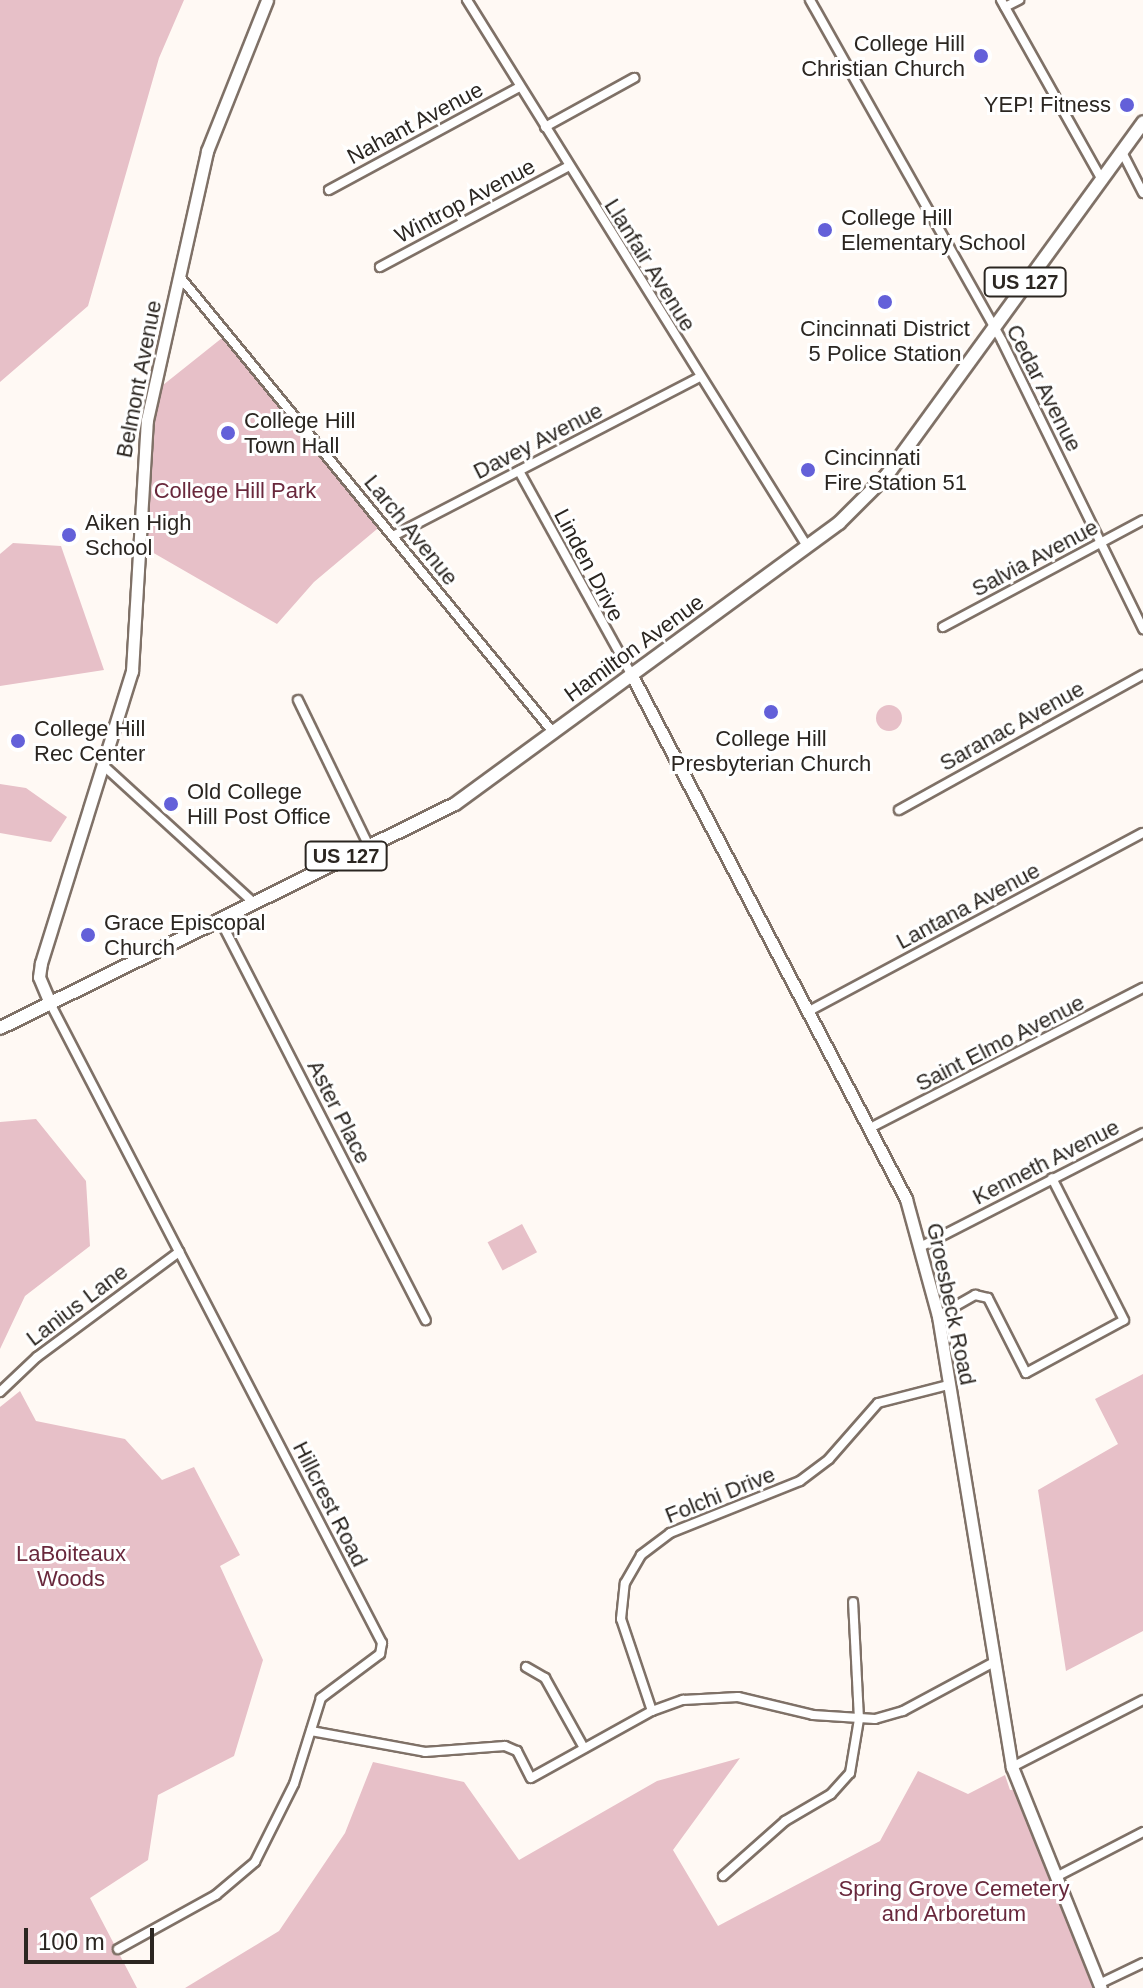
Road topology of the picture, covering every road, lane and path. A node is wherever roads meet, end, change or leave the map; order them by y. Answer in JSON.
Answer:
{"nodes":[{"id":1,"x":267,"y":0,"type":"edge"},
{"id":2,"x":467,"y":0,"type":"edge"},
{"id":3,"x":810,"y":0,"type":"edge"},
{"id":4,"x":1019,"y":0,"type":"edge"},
{"id":5,"x":1003,"y":4,"type":"edge"},
{"id":6,"x":634,"y":78,"type":"dead end"},
{"id":7,"x":518,"y":88,"type":"junction"},
{"id":8,"x":1143,"y":122,"type":"edge"},
{"id":9,"x":545,"y":127,"type":"junction"},
{"id":10,"x":1122,"y":152,"type":"junction"},
{"id":11,"x":567,"y":167,"type":"junction"},
{"id":12,"x":1101,"y":178,"type":"junction"},
{"id":13,"x":329,"y":190,"type":"dead end"},
{"id":14,"x":1143,"y":193,"type":"edge"},
{"id":15,"x":380,"y":267,"type":"dead end"},
{"id":16,"x":180,"y":277,"type":"junction"},
{"id":17,"x":993,"y":326,"type":"junction"},
{"id":18,"x":700,"y":377,"type":"junction"},
{"id":19,"x":519,"y":471,"type":"junction"},
{"id":20,"x":1143,"y":520,"type":"edge"},
{"id":21,"x":393,"y":536,"type":"junction"},
{"id":22,"x":1101,"y":543,"type":"junction"},
{"id":23,"x":807,"y":546,"type":"junction"},
{"id":24,"x":943,"y":627,"type":"dead end"},
{"id":25,"x":1143,"y":629,"type":"edge"},
{"id":26,"x":631,"y":674,"type":"junction"},
{"id":27,"x":1143,"y":675,"type":"edge"},
{"id":28,"x":298,"y":700,"type":"dead end"},
{"id":29,"x":553,"y":732,"type":"junction"},
{"id":30,"x":105,"y":767,"type":"junction"},
{"id":31,"x":899,"y":810,"type":"dead end"},
{"id":32,"x":1143,"y":833,"type":"edge"},
{"id":33,"x":368,"y":844,"type":"junction"},
{"id":34,"x":254,"y":903,"type":"junction"},
{"id":35,"x":220,"y":920,"type":"junction"},
{"id":36,"x":1143,"y":988,"type":"edge"},
{"id":37,"x":50,"y":1003,"type":"junction"},
{"id":38,"x":811,"y":1010,"type":"junction"},
{"id":39,"x":0,"y":1028,"type":"edge"},
{"id":40,"x":872,"y":1127,"type":"junction"},
{"id":41,"x":1143,"y":1133,"type":"edge"},
{"id":42,"x":1052,"y":1178,"type":"junction"},
{"id":43,"x":922,"y":1246,"type":"junction"},
{"id":44,"x":179,"y":1252,"type":"junction"},
{"id":45,"x":938,"y":1316,"type":"junction"},
{"id":46,"x":426,"y":1320,"type":"dead end"},
{"id":47,"x":948,"y":1385,"type":"junction"},
{"id":48,"x":0,"y":1392,"type":"edge"},
{"id":49,"x":853,"y":1602,"type":"dead end"},
{"id":50,"x":994,"y":1662,"type":"junction"},
{"id":51,"x":526,"y":1667,"type":"dead end"},
{"id":52,"x":1143,"y":1700,"type":"edge"},
{"id":53,"x":652,"y":1711,"type":"junction"},
{"id":54,"x":859,"y":1719,"type":"junction"},
{"id":55,"x":311,"y":1731,"type":"junction"},
{"id":56,"x":584,"y":1748,"type":"junction"},
{"id":57,"x":1012,"y":1767,"type":"junction"},
{"id":58,"x":1143,"y":1832,"type":"edge"},
{"id":59,"x":723,"y":1876,"type":"dead end"},
{"id":60,"x":1056,"y":1877,"type":"junction"},
{"id":61,"x":118,"y":1949,"type":"dead end"},
{"id":62,"x":1143,"y":1963,"type":"edge"},
{"id":63,"x":1100,"y":1986,"type":"edge"}],
"edges":[{"from":1,"to":16,"type":"street","name":"Belmont Avenue"},
{"from":2,"to":7,"type":"street","name":"Llanfair Avenue"},
{"from":3,"to":17,"type":"street","name":"Cedar Avenue"},
{"from":4,"to":5,"type":"street"},
{"from":5,"to":12,"type":"street"},
{"from":6,"to":9,"type":"street"},
{"from":7,"to":9,"type":"street","name":"Llanfair Avenue"},
{"from":7,"to":13,"type":"street","name":"Nahant Avenue"},
{"from":8,"to":10,"type":"main road","name":"Hamilton Avenue","number":"US 127"},
{"from":9,"to":11,"type":"street","name":"Llanfair Avenue"},
{"from":10,"to":12,"type":"main road","name":"Hamilton Avenue","number":"US 127"},
{"from":10,"to":14,"type":"street"},
{"from":11,"to":15,"type":"street","name":"Wintrop Avenue"},
{"from":11,"to":18,"type":"street","name":"Llanfair Avenue"},
{"from":12,"to":17,"type":"main road","name":"Hamilton Avenue","number":"US 127"},
{"from":16,"to":21,"type":"street","name":"Larch Avenue"},
{"from":16,"to":30,"type":"street","name":"Belmont Avenue"},
{"from":17,"to":22,"type":"street","name":"Cedar Avenue"},
{"from":17,"to":23,"type":"main road","name":"Hamilton Avenue","number":"US 127"},
{"from":18,"to":19,"type":"street","name":"Davey Avenue"},
{"from":18,"to":23,"type":"street","name":"Llanfair Avenue"},
{"from":19,"to":21,"type":"street","name":"Davey Avenue"},
{"from":19,"to":26,"type":"street","name":"Linden Drive"},
{"from":20,"to":22,"type":"street","name":"Salvia Avenue"},
{"from":21,"to":29,"type":"street","name":"Larch Avenue"},
{"from":22,"to":24,"type":"street","name":"Salvia Avenue"},
{"from":22,"to":25,"type":"street","name":"Cedar Avenue"},
{"from":23,"to":26,"type":"main road","name":"Hamilton Avenue","number":"US 127"},
{"from":26,"to":29,"type":"main road","name":"Hamilton Avenue","number":"US 127"},
{"from":26,"to":38,"type":"street","name":"Groesbeck Road"},
{"from":27,"to":31,"type":"street","name":"Saranac Avenue"},
{"from":28,"to":33,"type":"street"},
{"from":29,"to":33,"type":"main road","name":"Hamilton Avenue","number":"US 127"},
{"from":30,"to":34,"type":"street"},
{"from":30,"to":37,"type":"street","name":"Belmont Avenue"},
{"from":32,"to":38,"type":"street","name":"Lantana Avenue"},
{"from":33,"to":34,"type":"main road","name":"Hamilton Avenue","number":"US 127"},
{"from":34,"to":35,"type":"main road","name":"Hamilton Avenue","number":"US 127"},
{"from":35,"to":37,"type":"main road","name":"Hamilton Avenue","number":"US 127"},
{"from":35,"to":46,"type":"street","name":"Aster Place"},
{"from":36,"to":40,"type":"street","name":"Saint Elmo Avenue"},
{"from":37,"to":39,"type":"main road","name":"Hamilton Avenue","number":"US 127"},
{"from":37,"to":44,"type":"street","name":"Hillcrest Road"},
{"from":38,"to":40,"type":"street","name":"Groesbeck Road"},
{"from":40,"to":43,"type":"street","name":"Groesbeck Road"},
{"from":41,"to":42,"type":"street","name":"Kenneth Avenue"},
{"from":42,"to":43,"type":"street","name":"Kenneth Avenue"},
{"from":42,"to":45,"type":"street"},
{"from":43,"to":45,"type":"street","name":"Groesbeck Road"},
{"from":44,"to":48,"type":"street","name":"Lanius Lane"},
{"from":44,"to":55,"type":"street","name":"Hillcrest Road"},
{"from":45,"to":47,"type":"street","name":"Groesbeck Road"},
{"from":47,"to":50,"type":"street","name":"Groesbeck Road"},
{"from":47,"to":53,"type":"street","name":"Folchi Drive"},
{"from":49,"to":54,"type":"street"},
{"from":50,"to":54,"type":"street"},
{"from":50,"to":57,"type":"street","name":"Groesbeck Road"},
{"from":51,"to":56,"type":"street"},
{"from":52,"to":57,"type":"street"},
{"from":53,"to":54,"type":"street"},
{"from":53,"to":56,"type":"street"},
{"from":54,"to":59,"type":"street"},
{"from":55,"to":56,"type":"street"},
{"from":55,"to":61,"type":"street","name":"Hillcrest Road"},
{"from":57,"to":60,"type":"street","name":"Groesbeck Road"},
{"from":58,"to":60,"type":"street"},
{"from":60,"to":63,"type":"street","name":"Groesbeck Road"},
{"from":62,"to":63,"type":"street"}]}
